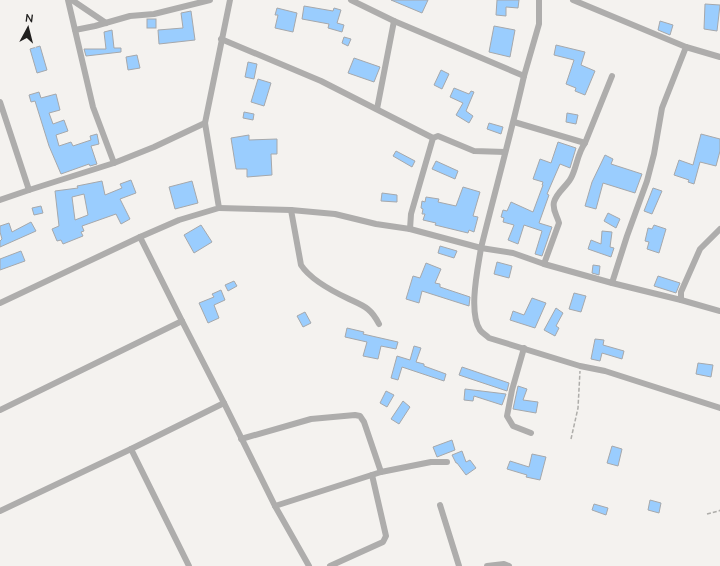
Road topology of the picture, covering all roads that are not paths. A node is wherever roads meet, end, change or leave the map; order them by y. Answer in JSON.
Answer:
{"nodes":[{"id":1,"x":68,"y":0,"type":"edge"},
{"id":2,"x":72,"y":0,"type":"edge"},
{"id":3,"x":210,"y":0,"type":"edge"},
{"id":4,"x":230,"y":0,"type":"edge"},
{"id":5,"x":351,"y":0,"type":"edge"},
{"id":6,"x":539,"y":0,"type":"edge"},
{"id":7,"x":572,"y":0,"type":"edge"},
{"id":8,"x":394,"y":21,"type":"junction"},
{"id":9,"x":106,"y":23,"type":"junction"},
{"id":10,"x":75,"y":30,"type":"junction"},
{"id":11,"x":221,"y":39,"type":"junction"},
{"id":12,"x":686,"y":47,"type":"junction"},
{"id":13,"x":720,"y":56,"type":"edge"},
{"id":14,"x":524,"y":76,"type":"junction"},
{"id":15,"x":612,"y":76,"type":"dead end"},
{"id":16,"x":0,"y":102,"type":"edge"},
{"id":17,"x":377,"y":109,"type":"junction"},
{"id":18,"x":514,"y":122,"type":"junction"},
{"id":19,"x":205,"y":123,"type":"junction"},
{"id":20,"x":433,"y":138,"type":"junction"},
{"id":21,"x":584,"y":143,"type":"junction"},
{"id":22,"x":505,"y":152,"type":"junction"},
{"id":23,"x":114,"y":163,"type":"junction"},
{"id":24,"x":29,"y":190,"type":"junction"},
{"id":25,"x":0,"y":200,"type":"edge"},
{"id":26,"x":219,"y":208,"type":"junction"},
{"id":27,"x":291,"y":210,"type":"junction"},
{"id":28,"x":410,"y":229,"type":"junction"},
{"id":29,"x":720,"y":229,"type":"edge"},
{"id":30,"x":140,"y":237,"type":"junction"},
{"id":31,"x":481,"y":248,"type":"junction"},
{"id":32,"x":544,"y":264,"type":"junction"},
{"id":33,"x":612,"y":283,"type":"junction"},
{"id":34,"x":681,"y":300,"type":"junction"},
{"id":35,"x":0,"y":303,"type":"edge"},
{"id":36,"x":720,"y":310,"type":"edge"},
{"id":37,"x":182,"y":321,"type":"junction"},
{"id":38,"x":380,"y":324,"type":"dead end"},
{"id":39,"x":524,"y":348,"type":"junction"},
{"id":40,"x":224,"y":403,"type":"junction"},
{"id":41,"x":720,"y":408,"type":"edge"},
{"id":42,"x":0,"y":410,"type":"edge"},
{"id":43,"x":530,"y":433,"type":"dead end"},
{"id":44,"x":241,"y":439,"type":"junction"},
{"id":45,"x":131,"y":449,"type":"junction"},
{"id":46,"x":447,"y":462,"type":"dead end"},
{"id":47,"x":381,"y":472,"type":"junction"},
{"id":48,"x":372,"y":475,"type":"junction"},
{"id":49,"x":440,"y":505,"type":"dead end"},
{"id":50,"x":275,"y":506,"type":"junction"},
{"id":51,"x":0,"y":511,"type":"edge"},
{"id":52,"x":189,"y":566,"type":"edge"},
{"id":53,"x":308,"y":566,"type":"edge"},
{"id":54,"x":330,"y":566,"type":"edge"},
{"id":55,"x":459,"y":566,"type":"edge"},
{"id":56,"x":487,"y":566,"type":"edge"},
{"id":57,"x":509,"y":566,"type":"edge"}],
"edges":[{"from":1,"to":10,"type":"street"},
{"from":2,"to":9,"type":"street"},
{"from":3,"to":9,"type":"street"},
{"from":4,"to":11,"type":"street"},
{"from":5,"to":8,"type":"street"},
{"from":6,"to":14,"type":"street"},
{"from":7,"to":12,"type":"street"},
{"from":8,"to":14,"type":"street"},
{"from":8,"to":17,"type":"street"},
{"from":9,"to":10,"type":"street"},
{"from":10,"to":23,"type":"street"},
{"from":11,"to":17,"type":"street"},
{"from":11,"to":19,"type":"street"},
{"from":12,"to":13,"type":"street"},
{"from":12,"to":33,"type":"street"},
{"from":14,"to":18,"type":"street"},
{"from":15,"to":21,"type":"street"},
{"from":16,"to":24,"type":"street"},
{"from":17,"to":20,"type":"street"},
{"from":18,"to":21,"type":"street"},
{"from":18,"to":22,"type":"street"},
{"from":19,"to":23,"type":"street"},
{"from":19,"to":26,"type":"street"},
{"from":20,"to":22,"type":"street"},
{"from":20,"to":28,"type":"street"},
{"from":21,"to":32,"type":"street"},
{"from":22,"to":31,"type":"street"},
{"from":23,"to":24,"type":"street"},
{"from":24,"to":25,"type":"street"},
{"from":26,"to":27,"type":"street"},
{"from":26,"to":30,"type":"street"},
{"from":27,"to":28,"type":"street"},
{"from":27,"to":38,"type":"street"},
{"from":28,"to":31,"type":"street"},
{"from":29,"to":34,"type":"street"},
{"from":30,"to":35,"type":"street"},
{"from":30,"to":37,"type":"street"},
{"from":31,"to":32,"type":"street"},
{"from":31,"to":39,"type":"street"},
{"from":32,"to":33,"type":"street"},
{"from":33,"to":34,"type":"street"},
{"from":34,"to":36,"type":"street"},
{"from":37,"to":40,"type":"street"},
{"from":37,"to":42,"type":"street"},
{"from":39,"to":41,"type":"street"},
{"from":39,"to":43,"type":"street"},
{"from":40,"to":44,"type":"street"},
{"from":40,"to":45,"type":"street"},
{"from":44,"to":47,"type":"street"},
{"from":44,"to":50,"type":"street"},
{"from":45,"to":51,"type":"street"},
{"from":45,"to":52,"type":"street"},
{"from":46,"to":47,"type":"street"},
{"from":47,"to":48,"type":"street"},
{"from":48,"to":50,"type":"street"},
{"from":48,"to":54,"type":"street"},
{"from":49,"to":55,"type":"street"},
{"from":50,"to":53,"type":"street"},
{"from":56,"to":57,"type":"street"}]}
